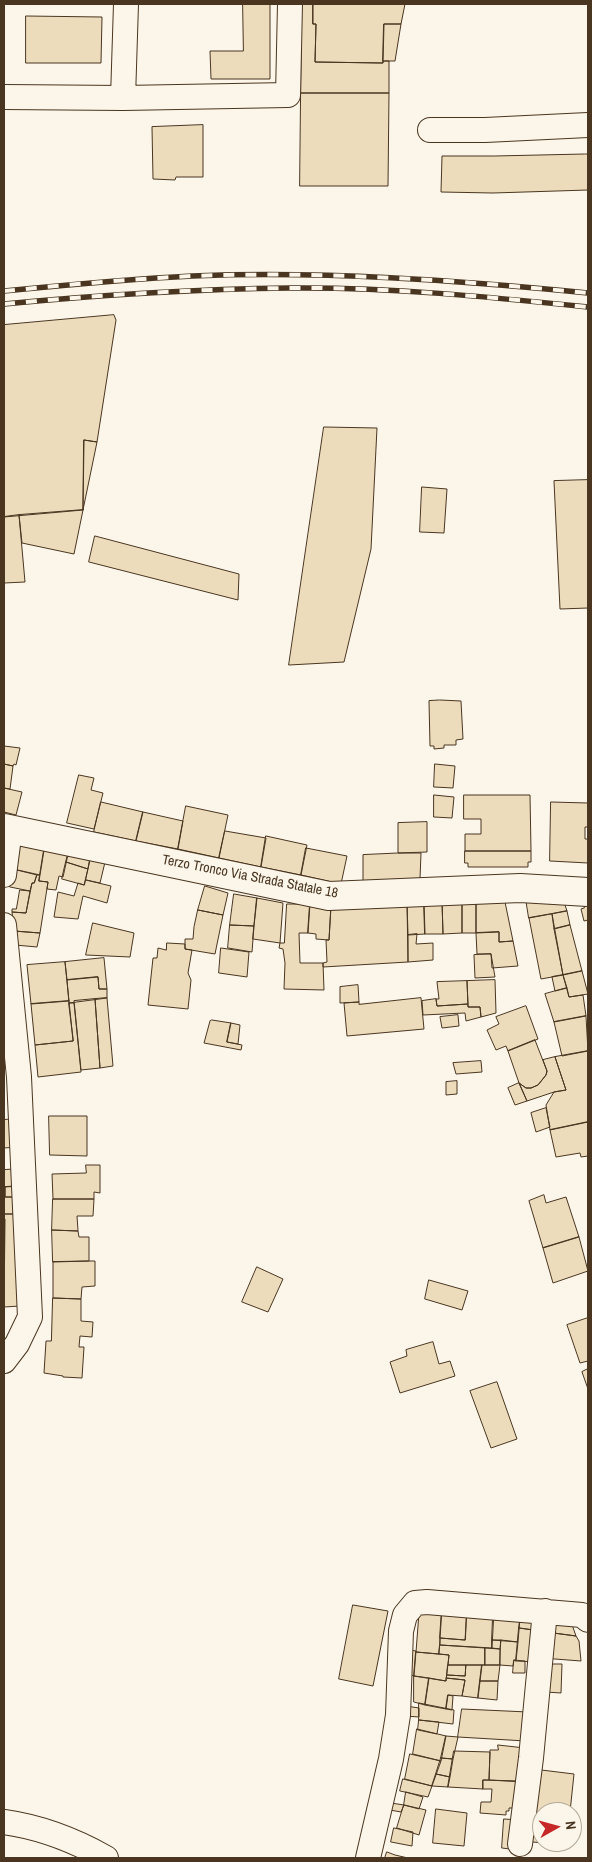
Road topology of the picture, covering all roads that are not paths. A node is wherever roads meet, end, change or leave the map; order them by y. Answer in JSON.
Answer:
{"nodes":[{"id":1,"x":126,"y":4,"type":"edge"},
{"id":2,"x":290,"y":4,"type":"edge"},
{"id":3,"x":4,"y":97,"type":"edge"},
{"id":4,"x":123,"y":98,"type":"junction"},
{"id":5,"x":588,"y":124,"type":"edge"},
{"id":6,"x":430,"y":130,"type":"dead end"},
{"id":7,"x":7,"y":828,"type":"edge"},
{"id":8,"x":4,"y":875,"type":"edge"},
{"id":9,"x":588,"y":892,"type":"edge"},
{"id":10,"x":4,"y":925,"type":"edge"},
{"id":11,"x":4,"y":1361,"type":"edge"},
{"id":12,"x":545,"y":1611,"type":"junction"},
{"id":13,"x":588,"y":1620,"type":"edge"},
{"id":14,"x":4,"y":1822,"type":"edge"},
{"id":15,"x":520,"y":1844,"type":"dead end"},
{"id":16,"x":106,"y":1858,"type":"edge"},
{"id":17,"x":368,"y":1858,"type":"edge"}],
"edges":[{"from":1,"to":4,"type":"street"},
{"from":2,"to":4,"type":"street"},
{"from":3,"to":4,"type":"street"},
{"from":5,"to":6,"type":"street"},
{"from":7,"to":8,"type":"street"},
{"from":7,"to":9,"type":"main road","name":"Terzo Tronco Via Strada Statale 18"},
{"from":10,"to":11,"type":"street"},
{"from":12,"to":13,"type":"street"},
{"from":12,"to":15,"type":"street"},
{"from":12,"to":17,"type":"street"},
{"from":14,"to":16,"type":"street"}]}
